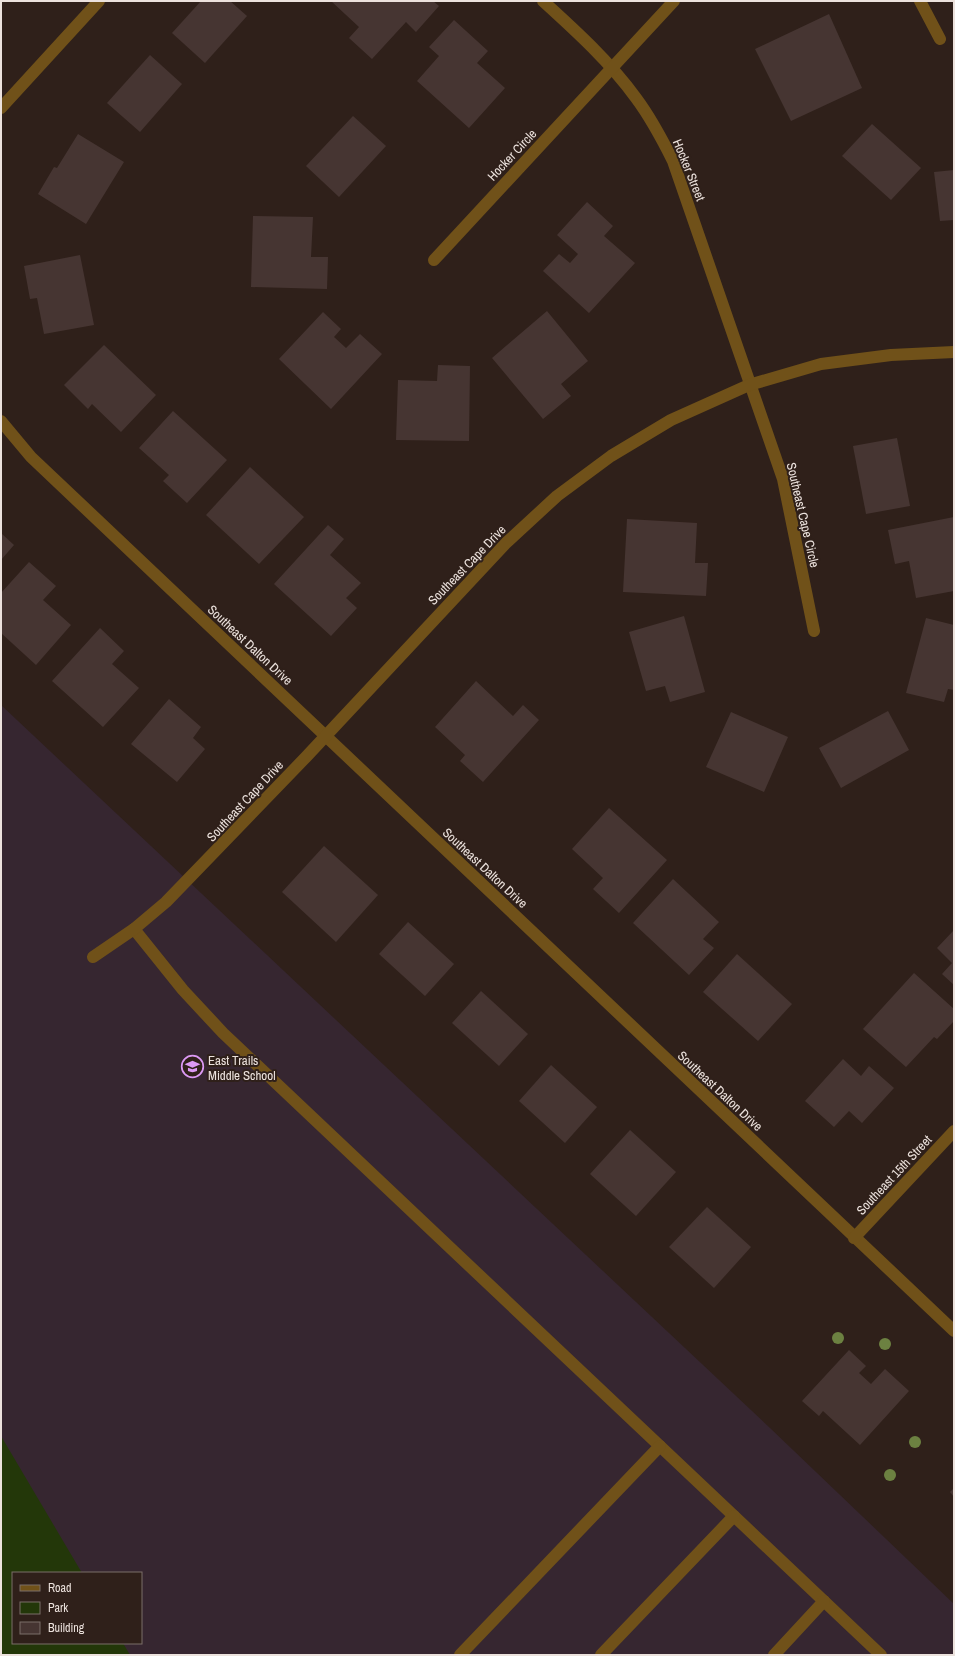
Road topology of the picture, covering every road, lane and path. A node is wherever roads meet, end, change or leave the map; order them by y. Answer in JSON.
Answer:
{"nodes":[{"id":1,"x":99,"y":1,"type":"edge"},
{"id":2,"x":543,"y":1,"type":"edge"},
{"id":3,"x":674,"y":1,"type":"edge"},
{"id":4,"x":920,"y":1,"type":"edge"},
{"id":5,"x":940,"y":39,"type":"dead end"},
{"id":6,"x":611,"y":68,"type":"junction"},
{"id":7,"x":1,"y":108,"type":"edge"},
{"id":8,"x":434,"y":260,"type":"dead end"},
{"id":9,"x":954,"y":352,"type":"edge"},
{"id":10,"x":749,"y":386,"type":"junction"},
{"id":11,"x":1,"y":421,"type":"edge"},
{"id":12,"x":814,"y":631,"type":"dead end"},
{"id":13,"x":325,"y":736,"type":"junction"},
{"id":14,"x":134,"y":929,"type":"junction"},
{"id":15,"x":93,"y":957,"type":"dead end"},
{"id":16,"x":954,"y":1131,"type":"edge"},
{"id":17,"x":854,"y":1238,"type":"junction"},
{"id":18,"x":954,"y":1331,"type":"edge"},
{"id":19,"x":660,"y":1446,"type":"junction"},
{"id":20,"x":734,"y":1516,"type":"junction"},
{"id":21,"x":824,"y":1601,"type":"junction"},
{"id":22,"x":460,"y":1655,"type":"edge"},
{"id":23,"x":601,"y":1655,"type":"edge"},
{"id":24,"x":774,"y":1655,"type":"edge"},
{"id":25,"x":881,"y":1655,"type":"edge"}],
"edges":[{"from":1,"to":7,"type":"street"},
{"from":2,"to":6,"type":"street","name":"Hocker Street"},
{"from":3,"to":6,"type":"street","name":"Hocker Circle"},
{"from":4,"to":5,"type":"street"},
{"from":6,"to":8,"type":"street","name":"Hocker Circle"},
{"from":6,"to":10,"type":"street","name":"Hocker Street"},
{"from":9,"to":10,"type":"street","name":"Southeast Cape Drive"},
{"from":10,"to":12,"type":"street","name":"Southeast Cape Circle"},
{"from":10,"to":13,"type":"street","name":"Southeast Cape Drive"},
{"from":11,"to":13,"type":"street","name":"Southeast Dalton Drive"},
{"from":13,"to":14,"type":"street","name":"Southeast Cape Drive"},
{"from":13,"to":17,"type":"street","name":"Southeast Dalton Drive"},
{"from":14,"to":15,"type":"street","name":"Southeast Cape Drive"},
{"from":14,"to":19,"type":"street"},
{"from":16,"to":17,"type":"street","name":"Southeast 15th Street"},
{"from":17,"to":18,"type":"street","name":"Southeast Dalton Drive"},
{"from":19,"to":20,"type":"street"},
{"from":19,"to":22,"type":"street"},
{"from":20,"to":21,"type":"street"},
{"from":20,"to":23,"type":"street"},
{"from":21,"to":24,"type":"street"},
{"from":21,"to":25,"type":"street"}]}
